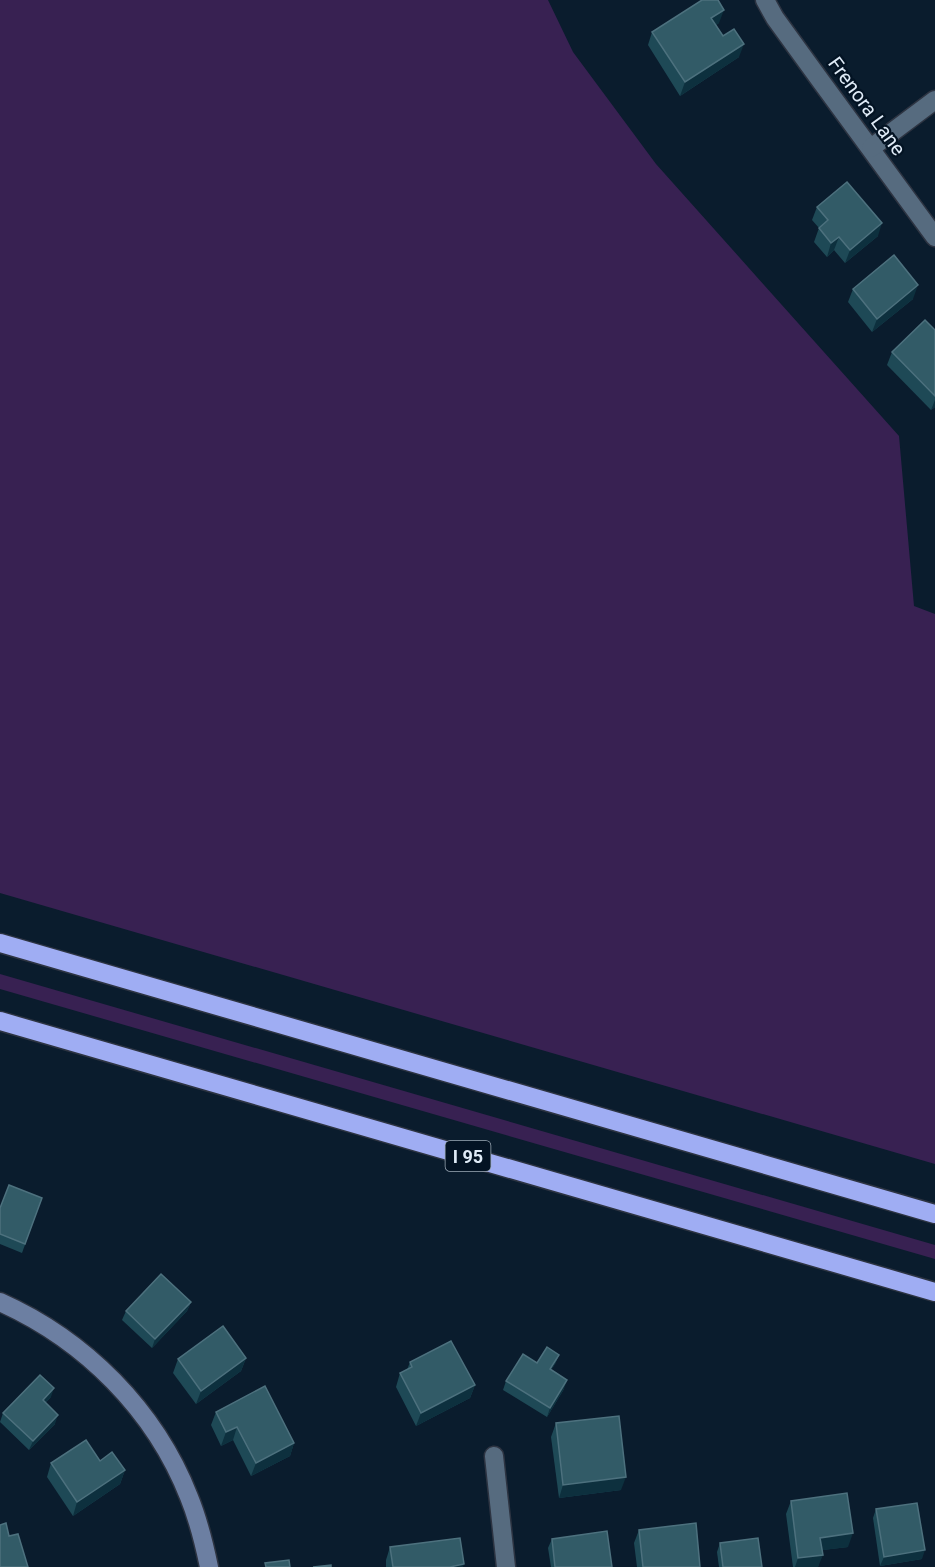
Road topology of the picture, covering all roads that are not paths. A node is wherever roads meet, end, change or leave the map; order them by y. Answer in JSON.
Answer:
{"nodes":[{"id":1,"x":765,"y":0,"type":"edge"},
{"id":2,"x":935,"y":100,"type":"edge"},
{"id":3,"x":871,"y":148,"type":"junction"},
{"id":4,"x":935,"y":237,"type":"edge"},
{"id":5,"x":0,"y":943,"type":"edge"},
{"id":6,"x":0,"y":1021,"type":"edge"},
{"id":7,"x":935,"y":1214,"type":"edge"},
{"id":8,"x":935,"y":1292,"type":"edge"},
{"id":9,"x":0,"y":1302,"type":"edge"},
{"id":10,"x":494,"y":1456,"type":"dead end"},
{"id":11,"x":209,"y":1567,"type":"edge"},
{"id":12,"x":506,"y":1567,"type":"edge"}],
"edges":[{"from":1,"to":3,"type":"street","name":"Frenora Lane"},
{"from":2,"to":3,"type":"street"},
{"from":3,"to":4,"type":"street","name":"Frenora Lane"},
{"from":5,"to":7,"type":"highway"},
{"from":6,"to":8,"type":"highway","number":"I 95"},
{"from":9,"to":11,"type":"street"},
{"from":10,"to":12,"type":"street"}]}
